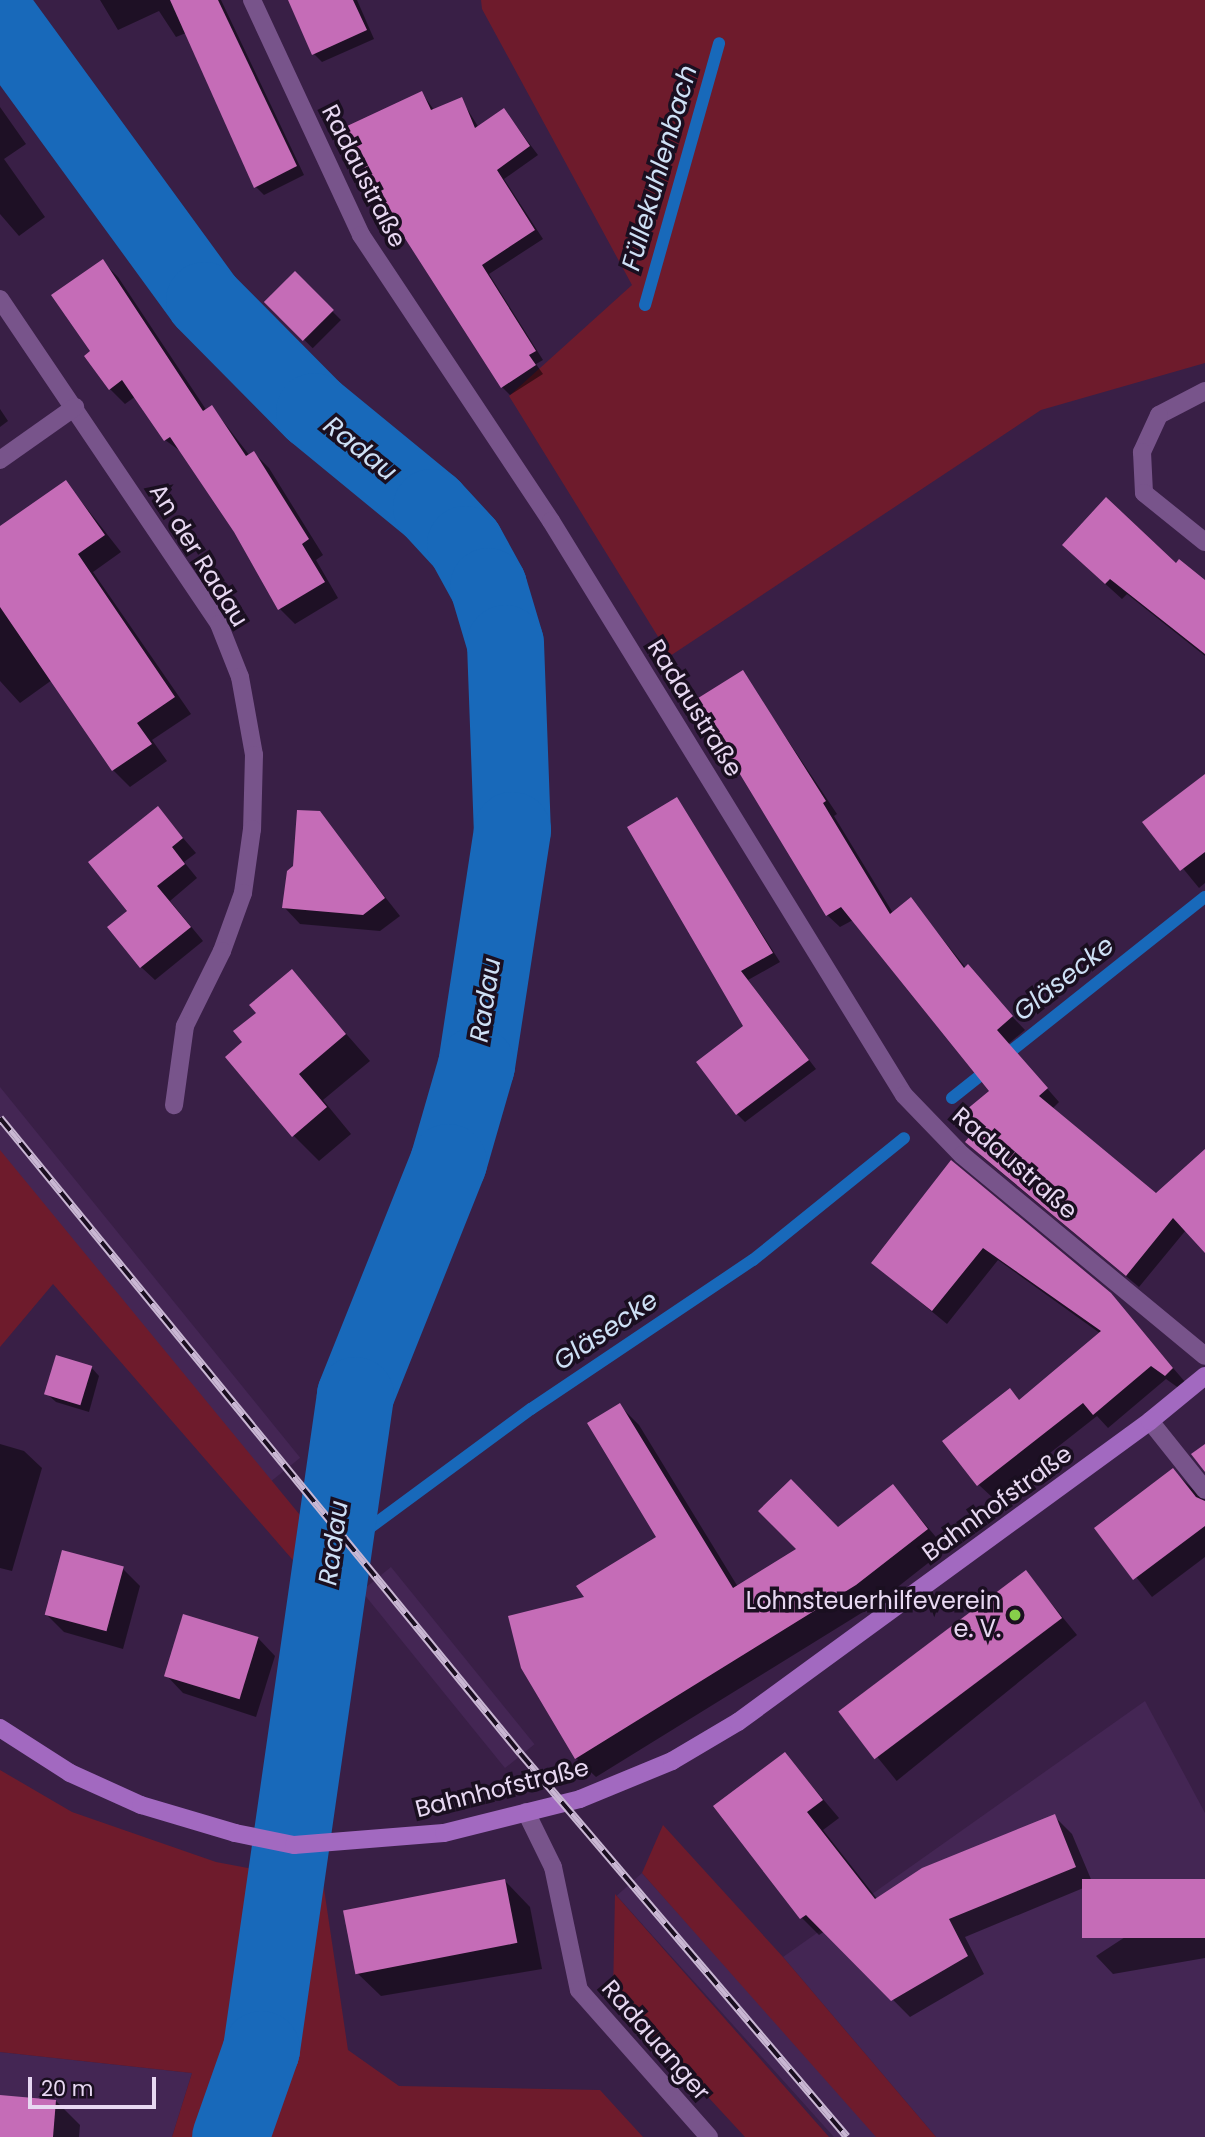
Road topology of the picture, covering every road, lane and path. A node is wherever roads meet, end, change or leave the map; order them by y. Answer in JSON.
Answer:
{"nodes":[{"id":1,"x":252,"y":0,"type":"edge"},
{"id":2,"x":0,"y":299,"type":"edge"},
{"id":3,"x":1205,"y":391,"type":"edge"},
{"id":4,"x":75,"y":407,"type":"junction"},
{"id":5,"x":0,"y":460,"type":"edge"},
{"id":6,"x":1205,"y":542,"type":"edge"},
{"id":7,"x":174,"y":1105,"type":"dead end"},
{"id":8,"x":1205,"y":1356,"type":"edge"},
{"id":9,"x":1205,"y":1376,"type":"edge"},
{"id":10,"x":1150,"y":1421,"type":"junction"},
{"id":11,"x":1205,"y":1490,"type":"edge"},
{"id":12,"x":0,"y":1728,"type":"edge"},
{"id":13,"x":526,"y":1812,"type":"junction"},
{"id":14,"x":709,"y":2137,"type":"edge"}],
"edges":[{"from":1,"to":8,"type":"street","name":"Radaustraße"},
{"from":2,"to":4,"type":"street","name":"An der Radau"},
{"from":3,"to":6,"type":"street"},
{"from":4,"to":5,"type":"street"},
{"from":4,"to":7,"type":"street","name":"An der Radau"},
{"from":9,"to":10,"type":"street","name":"Bahnhofstraße"},
{"from":10,"to":11,"type":"street"},
{"from":10,"to":13,"type":"street","name":"Bahnhofstraße"},
{"from":12,"to":13,"type":"street","name":"Bahnhofstraße"},
{"from":13,"to":14,"type":"street","name":"Radauanger"}]}
